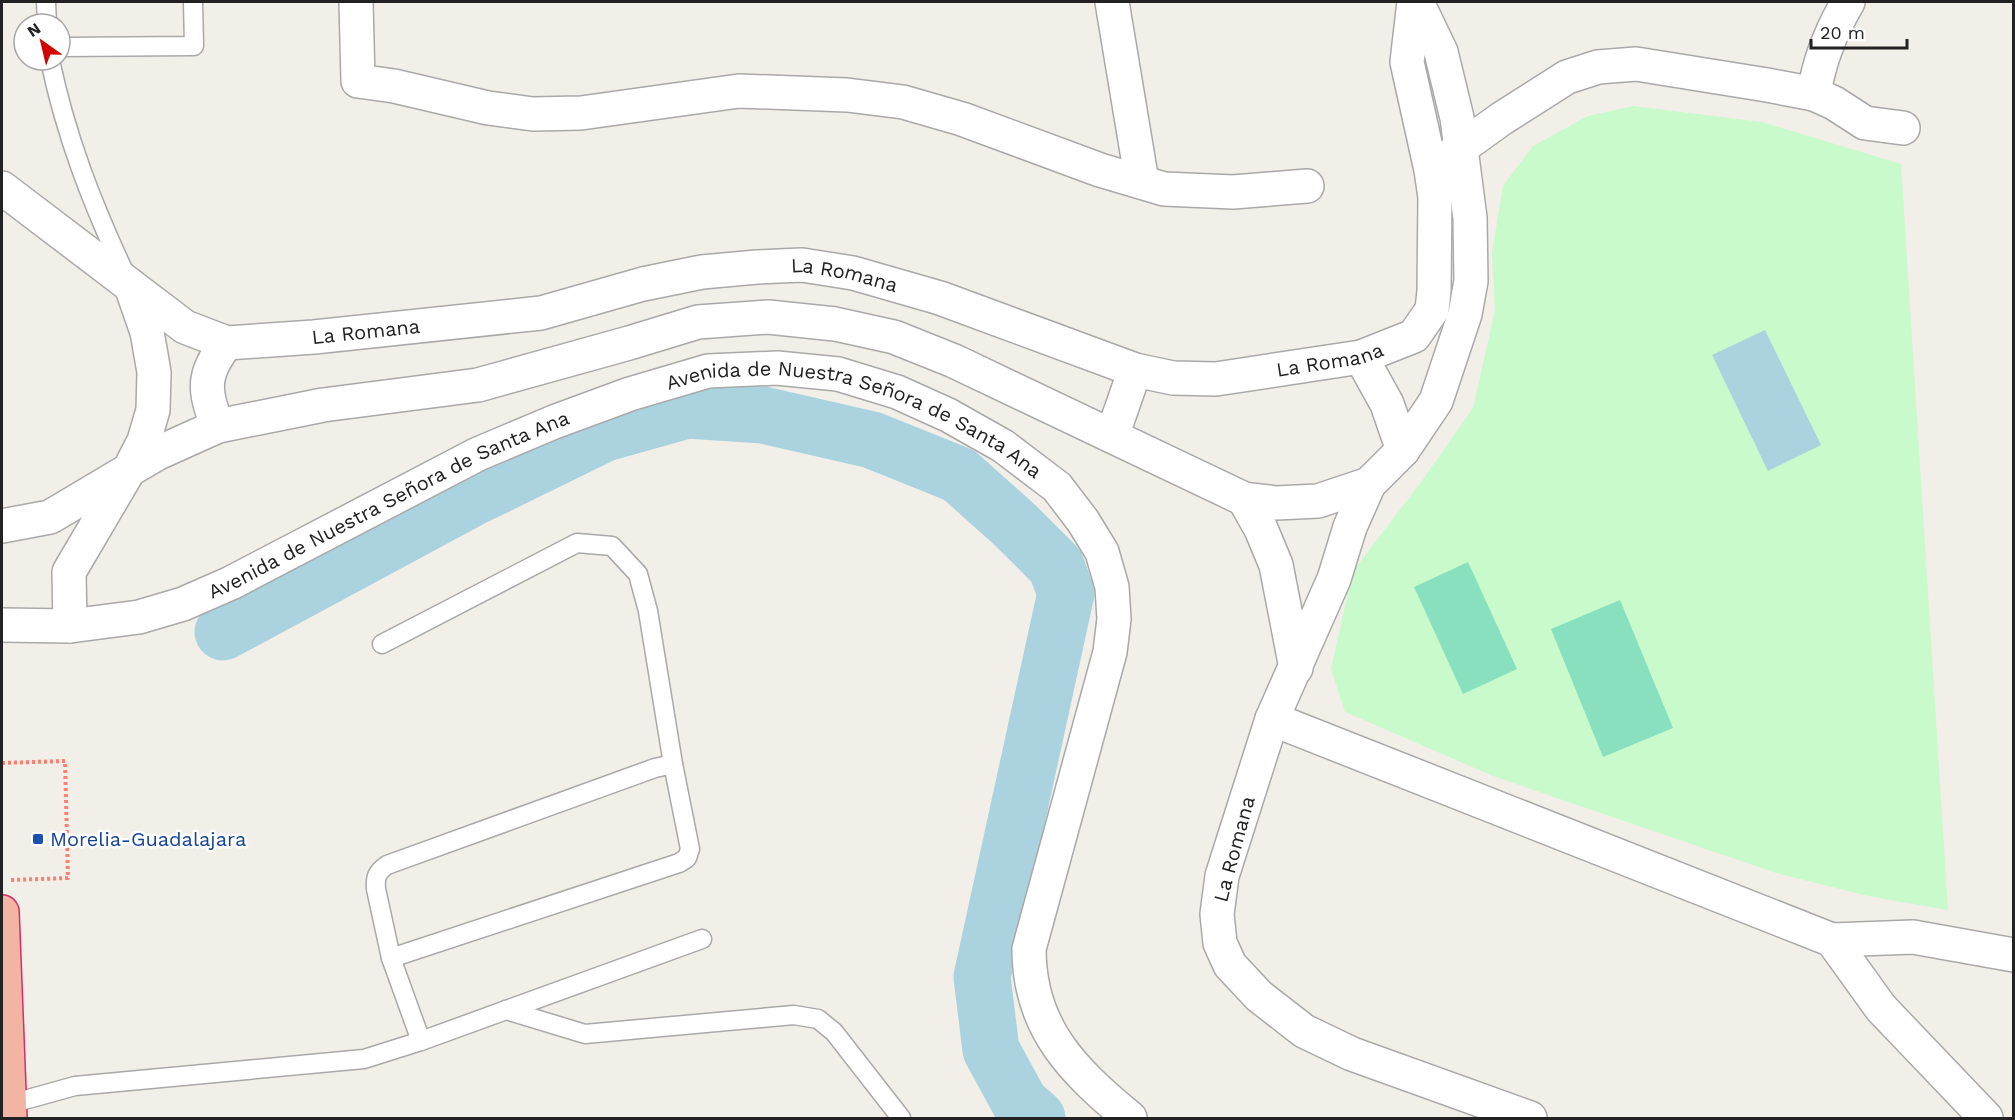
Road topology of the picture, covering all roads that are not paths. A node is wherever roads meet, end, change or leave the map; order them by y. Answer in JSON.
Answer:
{"nodes":[{"id":1,"x":193,"y":2,"type":"edge"},
{"id":2,"x":356,"y":2,"type":"edge"},
{"id":3,"x":1112,"y":2,"type":"edge"},
{"id":4,"x":1415,"y":2,"type":"edge"},
{"id":5,"x":1848,"y":2,"type":"edge"},
{"id":6,"x":72,"y":47,"type":"edge"},
{"id":7,"x":52,"y":72,"type":"edge"},
{"id":8,"x":1814,"y":94,"type":"junction"},
{"id":9,"x":1903,"y":128,"type":"dead end"},
{"id":10,"x":1461,"y":148,"type":"junction"},
{"id":11,"x":1431,"y":170,"type":"junction"},
{"id":12,"x":1142,"y":182,"type":"junction"},
{"id":13,"x":1307,"y":186,"type":"dead end"},
{"id":14,"x":2,"y":188,"type":"edge"},
{"id":15,"x":131,"y":286,"type":"junction"},
{"id":16,"x":227,"y":343,"type":"junction"},
{"id":17,"x":1361,"y":357,"type":"junction"},
{"id":18,"x":1135,"y":370,"type":"junction"},
{"id":19,"x":218,"y":426,"type":"junction"},
{"id":20,"x":1112,"y":436,"type":"junction"},
{"id":21,"x":1403,"y":450,"type":"junction"},
{"id":22,"x":129,"y":470,"type":"junction"},
{"id":23,"x":1369,"y":484,"type":"junction"},
{"id":24,"x":1244,"y":499,"type":"junction"},
{"id":25,"x":2,"y":526,"type":"edge"},
{"id":26,"x":2,"y":626,"type":"edge"},
{"id":27,"x":70,"y":626,"type":"junction"},
{"id":28,"x":382,"y":644,"type":"dead end"},
{"id":29,"x":1296,"y":668,"type":"junction"},
{"id":30,"x":1272,"y":719,"type":"junction"},
{"id":31,"x":673,"y":764,"type":"junction"},
{"id":32,"x":2,"y":912,"type":"edge"},
{"id":33,"x":702,"y":939,"type":"dead end"},
{"id":34,"x":1832,"y":940,"type":"junction"},
{"id":35,"x":2013,"y":955,"type":"edge"},
{"id":36,"x":391,"y":958,"type":"junction"},
{"id":37,"x":506,"y":1010,"type":"junction"},
{"id":38,"x":421,"y":1041,"type":"junction"},
{"id":39,"x":10,"y":1112,"type":"edge"},
{"id":40,"x":901,"y":1119,"type":"edge"},
{"id":41,"x":1130,"y":1119,"type":"edge"},
{"id":42,"x":1530,"y":1119,"type":"edge"},
{"id":43,"x":1986,"y":1119,"type":"edge"}],
"edges":[{"from":1,"to":6,"type":"lane"},
{"from":2,"to":12,"type":"street"},
{"from":3,"to":12,"type":"street"},
{"from":4,"to":10,"type":"street","name":"La Romana"},
{"from":4,"to":11,"type":"street"},
{"from":5,"to":8,"type":"street"},
{"from":7,"to":15,"type":"lane"},
{"from":8,"to":9,"type":"street"},
{"from":8,"to":10,"type":"street"},
{"from":10,"to":11,"type":"street"},
{"from":10,"to":21,"type":"street","name":"La Romana"},
{"from":11,"to":17,"type":"street","name":"La Romana"},
{"from":12,"to":13,"type":"street"},
{"from":14,"to":15,"type":"street","name":"La Romana"},
{"from":15,"to":16,"type":"street","name":"La Romana"},
{"from":15,"to":22,"type":"street","name":"La Romana"},
{"from":16,"to":18,"type":"street","name":"La Romana"},
{"from":16,"to":19,"type":"street"},
{"from":17,"to":18,"type":"street","name":"La Romana"},
{"from":17,"to":21,"type":"street"},
{"from":18,"to":20,"type":"street"},
{"from":19,"to":20,"type":"street","name":"La Romana"},
{"from":19,"to":22,"type":"street","name":"La Romana"},
{"from":20,"to":24,"type":"street","name":"La Romana"},
{"from":21,"to":23,"type":"street","name":"La Romana"},
{"from":22,"to":25,"type":"street","name":"La Romana"},
{"from":22,"to":27,"type":"street","name":"La Romana"},
{"from":23,"to":24,"type":"street","name":"La Romana"},
{"from":23,"to":29,"type":"street","name":"La Romana"},
{"from":24,"to":29,"type":"street"},
{"from":26,"to":27,"type":"street","name":"Avenida de Nuestra Señora de Santa Ana"},
{"from":27,"to":41,"type":"street","name":"Avenida de Nuestra Señora de Santa Ana"},
{"from":28,"to":31,"type":"lane"},
{"from":29,"to":30,"type":"street","name":"La Romana"},
{"from":30,"to":34,"type":"street"},
{"from":30,"to":42,"type":"street","name":"La Romana"},
{"from":31,"to":36,"type":"lane"},
{"from":31,"to":36,"type":"lane"},
{"from":32,"to":39,"type":"highway"},
{"from":33,"to":37,"type":"lane"},
{"from":34,"to":35,"type":"street"},
{"from":34,"to":43,"type":"street"},
{"from":36,"to":38,"type":"lane"},
{"from":37,"to":38,"type":"lane"},
{"from":37,"to":40,"type":"lane"},
{"from":38,"to":39,"type":"lane"}]}
